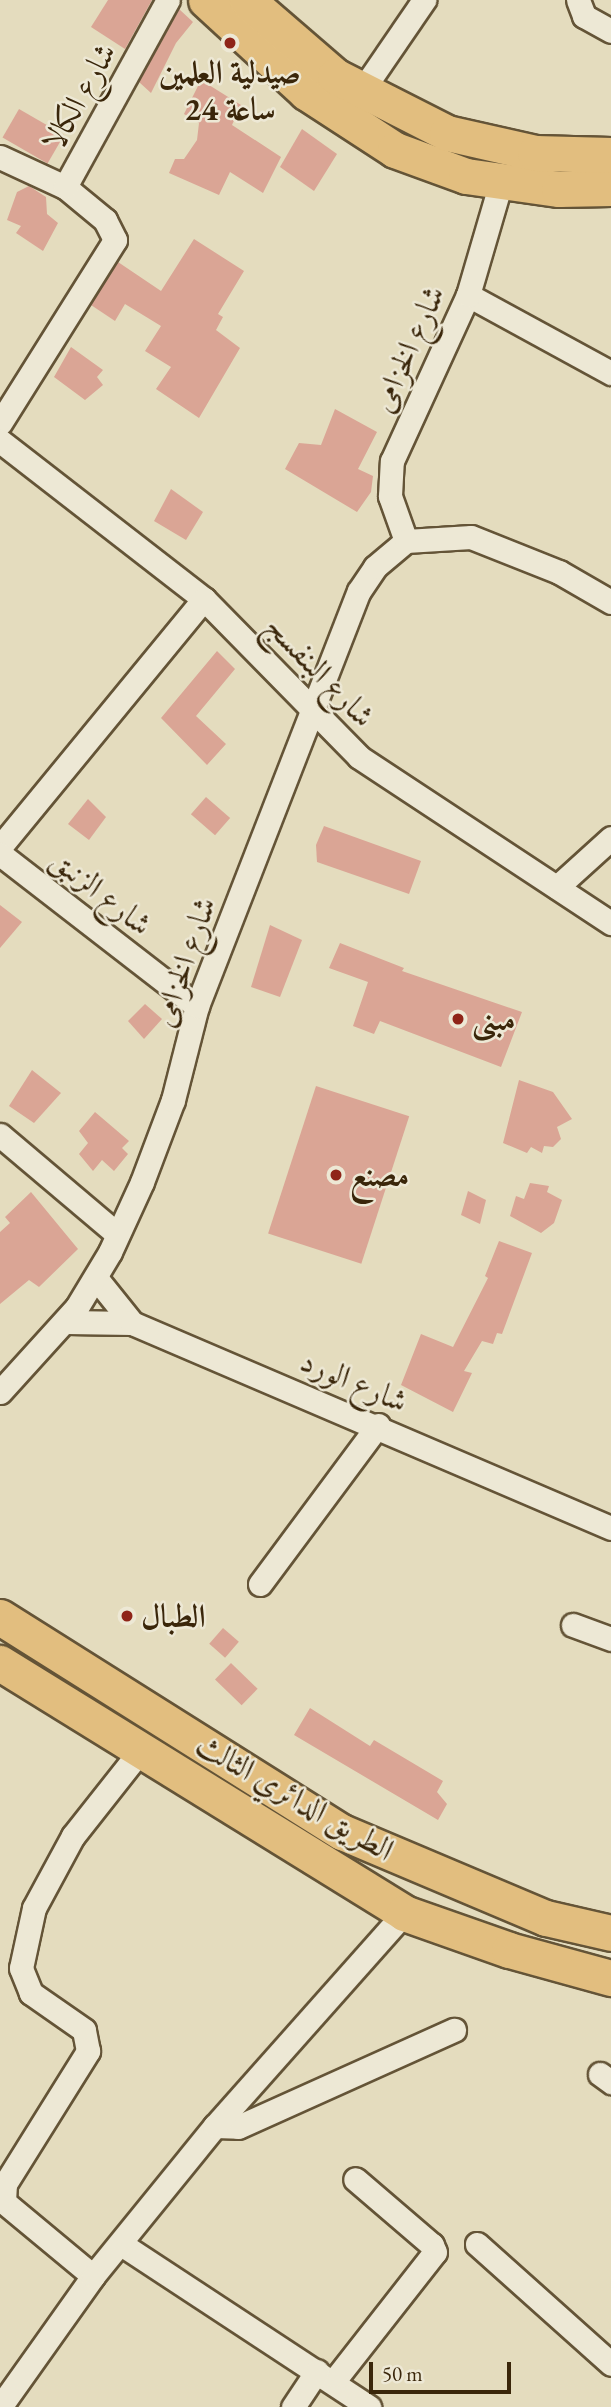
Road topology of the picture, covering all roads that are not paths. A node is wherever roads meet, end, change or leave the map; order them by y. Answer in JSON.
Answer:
{"nodes":[{"id":1,"x":168,"y":0,"type":"edge"},
{"id":2,"x":206,"y":0,"type":"edge"},
{"id":3,"x":247,"y":0,"type":"edge"},
{"id":4,"x":424,"y":0,"type":"edge"},
{"id":5,"x":578,"y":0,"type":"edge"},
{"id":6,"x":611,"y":31,"type":"edge"},
{"id":7,"x":361,"y":92,"type":"junction"},
{"id":8,"x":611,"y":155,"type":"edge"},
{"id":9,"x":0,"y":157,"type":"edge"},
{"id":10,"x":502,"y":182,"type":"junction"},
{"id":11,"x":65,"y":187,"type":"junction"},
{"id":12,"x":611,"y":188,"type":"edge"},
{"id":13,"x":468,"y":295,"type":"junction"},
{"id":14,"x":611,"y":373,"type":"edge"},
{"id":15,"x":0,"y":423,"type":"edge"},
{"id":16,"x":0,"y":441,"type":"edge"},
{"id":17,"x":406,"y":541,"type":"junction"},
{"id":18,"x":204,"y":599,"type":"junction"},
{"id":19,"x":611,"y":602,"type":"edge"},
{"id":20,"x":313,"y":713,"type":"junction"},
{"id":21,"x":611,"y":838,"type":"edge"},
{"id":22,"x":0,"y":848,"type":"edge"},
{"id":23,"x":0,"y":854,"type":"edge"},
{"id":24,"x":557,"y":887,"type":"junction"},
{"id":25,"x":611,"y":923,"type":"edge"},
{"id":26,"x":197,"y":1006,"type":"junction"},
{"id":27,"x":0,"y":1135,"type":"edge"},
{"id":28,"x":117,"y":1234,"type":"junction"},
{"id":29,"x":96,"y":1278,"type":"junction"},
{"id":30,"x":67,"y":1322,"type":"junction"},
{"id":31,"x":132,"y":1323,"type":"junction"},
{"id":32,"x":0,"y":1392,"type":"edge"},
{"id":33,"x":378,"y":1425,"type":"junction"},
{"id":34,"x":611,"y":1528,"type":"edge"},
{"id":35,"x":260,"y":1584,"type":"dead end"},
{"id":36,"x":0,"y":1616,"type":"edge"},
{"id":37,"x":573,"y":1625,"type":"dead end"},
{"id":38,"x":611,"y":1639,"type":"edge"},
{"id":39,"x":0,"y":1663,"type":"edge"},
{"id":40,"x":141,"y":1750,"type":"junction"},
{"id":41,"x":404,"y":1913,"type":"junction"},
{"id":42,"x":611,"y":1933,"type":"edge"},
{"id":43,"x":611,"y":1978,"type":"edge"},
{"id":44,"x":454,"y":2030,"type":"dead end"},
{"id":45,"x":215,"y":2126,"type":"junction"},
{"id":46,"x":355,"y":2179,"type":"dead end"},
{"id":47,"x":121,"y":2244,"type":"junction"},
{"id":48,"x":477,"y":2244,"type":"dead end"},
{"id":49,"x":93,"y":2276,"type":"junction"},
{"id":50,"x":611,"y":2364,"type":"edge"},
{"id":51,"x":325,"y":2377,"type":"junction"},
{"id":52,"x":1,"y":2407,"type":"edge"},
{"id":53,"x":293,"y":2407,"type":"edge"},
{"id":54,"x":369,"y":2407,"type":"edge"}],
"edges":[{"from":1,"to":11,"type":"street","name":"شارع الكالا"},
{"from":2,"to":10,"type":"main road"},
{"from":3,"to":7,"type":"main road"},
{"from":4,"to":7,"type":"street"},
{"from":5,"to":6,"type":"street"},
{"from":7,"to":8,"type":"main road"},
{"from":9,"to":11,"type":"street"},
{"from":10,"to":12,"type":"main road"},
{"from":10,"to":13,"type":"street","name":"شارع الخزامى"},
{"from":11,"to":15,"type":"street"},
{"from":13,"to":14,"type":"street"},
{"from":13,"to":17,"type":"street","name":"شارع الخزامى"},
{"from":16,"to":18,"type":"street","name":"شارع البنفسج"},
{"from":17,"to":19,"type":"street"},
{"from":17,"to":20,"type":"street","name":"شارع الخزامى"},
{"from":18,"to":20,"type":"street","name":"شارع البنفسج"},
{"from":18,"to":22,"type":"street"},
{"from":20,"to":24,"type":"street","name":"شارع البنفسج"},
{"from":20,"to":26,"type":"street","name":"شارع الخزامى"},
{"from":21,"to":24,"type":"street"},
{"from":23,"to":26,"type":"street","name":"شارع الزنبق"},
{"from":24,"to":25,"type":"street","name":"شارع البنفسج"},
{"from":26,"to":28,"type":"street","name":"شارع الخزامى"},
{"from":27,"to":28,"type":"street"},
{"from":28,"to":29,"type":"street","name":"شارع الخزامى"},
{"from":29,"to":30,"type":"street","name":"شارع الخزامى"},
{"from":29,"to":31,"type":"street"},
{"from":30,"to":31,"type":"street","name":"شارع الورد"},
{"from":30,"to":32,"type":"street","name":"شارع الخزامى"},
{"from":31,"to":33,"type":"street","name":"شارع الورد"},
{"from":33,"to":34,"type":"street","name":"شارع الورد"},
{"from":33,"to":35,"type":"street"},
{"from":36,"to":42,"type":"main road","name":"الطريق الدائري الثالث"},
{"from":37,"to":38,"type":"street"},
{"from":39,"to":40,"type":"main road","name":"الطريق الدائري الثالث"},
{"from":40,"to":41,"type":"main road","name":"الطريق الدائري الثالث"},
{"from":40,"to":49,"type":"street"},
{"from":41,"to":43,"type":"main road","name":"الطريق الدائري الثالث"},
{"from":41,"to":45,"type":"street"},
{"from":44,"to":45,"type":"street"},
{"from":45,"to":47,"type":"street"},
{"from":46,"to":51,"type":"street"},
{"from":47,"to":49,"type":"street"},
{"from":47,"to":51,"type":"street"},
{"from":48,"to":50,"type":"street"},
{"from":49,"to":52,"type":"street"},
{"from":51,"to":53,"type":"street"},
{"from":51,"to":54,"type":"street"}]}
